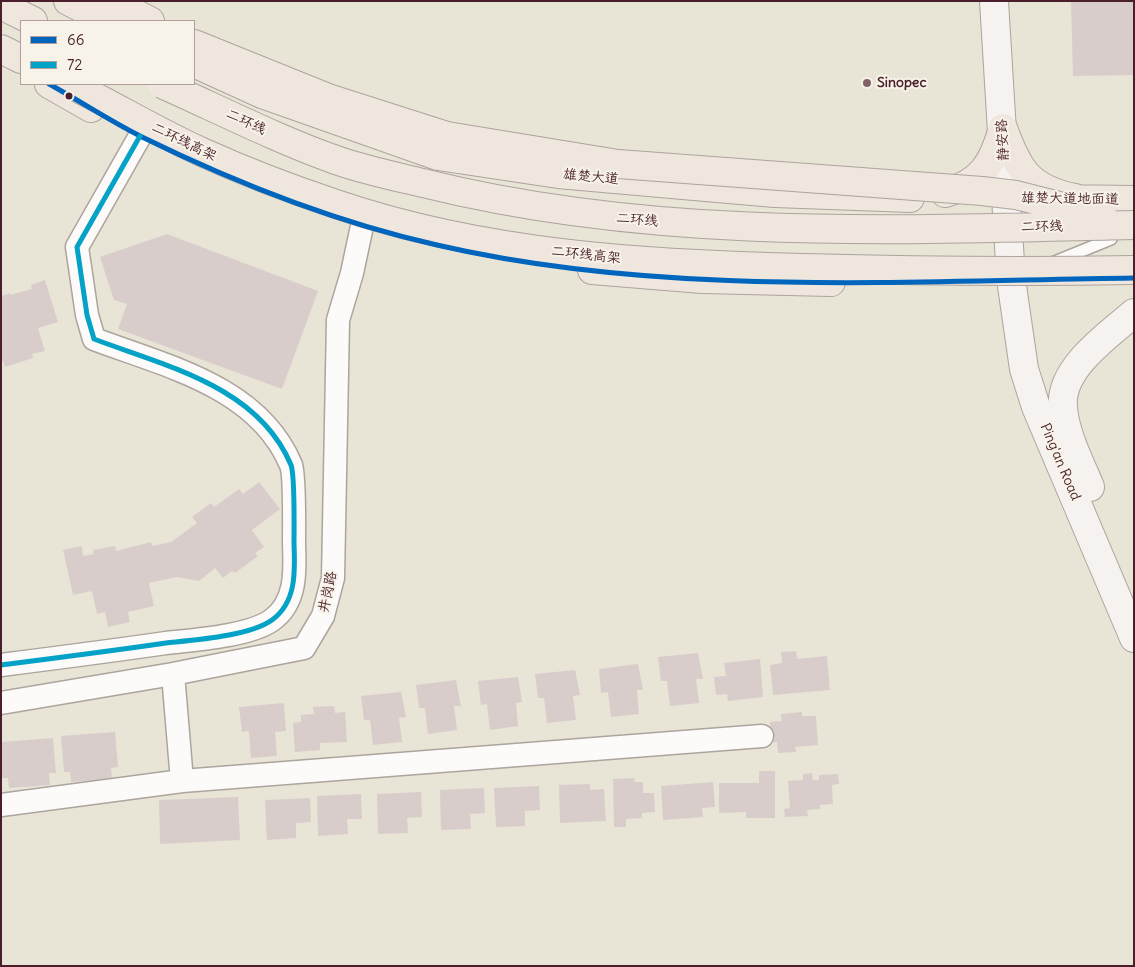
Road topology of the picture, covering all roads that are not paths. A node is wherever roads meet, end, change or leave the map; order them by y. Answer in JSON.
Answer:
{"nodes":[{"id":1,"x":68,"y":1,"type":"edge"},
{"id":2,"x":111,"y":1,"type":"edge"},
{"id":3,"x":994,"y":1,"type":"edge"},
{"id":4,"x":1,"y":5,"type":"edge"},
{"id":5,"x":31,"y":20,"type":"edge"},
{"id":6,"x":105,"y":20,"type":"edge"},
{"id":7,"x":148,"y":20,"type":"edge"},
{"id":8,"x":195,"y":44,"type":"edge"},
{"id":9,"x":1,"y":49,"type":"edge"},
{"id":10,"x":1,"y":56,"type":"edge"},
{"id":11,"x":20,"y":58,"type":"edge"},
{"id":12,"x":195,"y":63,"type":"edge"},
{"id":13,"x":20,"y":67,"type":"edge"},
{"id":14,"x":51,"y":85,"type":"edge"},
{"id":15,"x":72,"y":85,"type":"edge"},
{"id":16,"x":164,"y":85,"type":"edge"},
{"id":17,"x":1003,"y":128,"type":"junction"},
{"id":18,"x":140,"y":136,"type":"junction"},
{"id":19,"x":918,"y":198,"type":"junction"},
{"id":20,"x":1006,"y":198,"type":"junction"},
{"id":21,"x":1084,"y":200,"type":"junction"},
{"id":22,"x":1134,"y":200,"type":"edge"},
{"id":23,"x":362,"y":226,"type":"junction"},
{"id":24,"x":1126,"y":232,"type":"edge"},
{"id":25,"x":1134,"y":270,"type":"edge"},
{"id":26,"x":1134,"y":278,"type":"edge"},
{"id":27,"x":1012,"y":280,"type":"junction"},
{"id":28,"x":1134,"y":313,"type":"edge"},
{"id":29,"x":1134,"y":592,"type":"edge"},
{"id":30,"x":1134,"y":638,"type":"edge"},
{"id":31,"x":1,"y":666,"type":"edge"},
{"id":32,"x":173,"y":674,"type":"junction"},
{"id":33,"x":1,"y":703,"type":"edge"},
{"id":34,"x":762,"y":736,"type":"dead end"},
{"id":35,"x":182,"y":781,"type":"junction"},
{"id":36,"x":1,"y":805,"type":"edge"}],
"edges":[{"from":1,"to":6,"type":"main road"},
{"from":2,"to":7,"type":"main road"},
{"from":3,"to":17,"type":"main road","name":"静安路"},
{"from":4,"to":5,"type":"main road"},
{"from":8,"to":24,"type":"main road","bridge":true},
{"from":9,"to":11,"type":"main road"},
{"from":10,"to":13,"type":"main road"},
{"from":12,"to":19,"type":"main road","name":"雄楚大道"},
{"from":14,"to":18,"type":"main road"},
{"from":15,"to":25,"type":"main road","name":"二环线高架","bridge":true},
{"from":16,"to":24,"type":"main road","name":"二环线","bridge":true},
{"from":17,"to":19,"type":"main road"},
{"from":17,"to":20,"type":"main road","name":"静安路"},
{"from":17,"to":21,"type":"main road"},
{"from":18,"to":23,"type":"main road"},
{"from":18,"to":31,"type":"street"},
{"from":19,"to":20,"type":"main road","name":"雄楚大道"},
{"from":20,"to":21,"type":"main road","name":"雄楚大道地面道"},
{"from":20,"to":24,"type":"lane"},
{"from":20,"to":27,"type":"main road","name":"静安路"},
{"from":21,"to":22,"type":"main road","name":"雄楚大道地面道"},
{"from":23,"to":27,"type":"main road"},
{"from":23,"to":32,"type":"street","name":"井岗路"},
{"from":24,"to":27,"type":"lane"},
{"from":26,"to":27,"type":"main road"},
{"from":27,"to":30,"type":"main road","name":"Ping'an Road"},
{"from":28,"to":29,"type":"main road","name":"Ping'an Road"},
{"from":32,"to":33,"type":"street","name":"井岗路"},
{"from":32,"to":35,"type":"street"},
{"from":34,"to":35,"type":"street"},
{"from":35,"to":36,"type":"street"}]}
